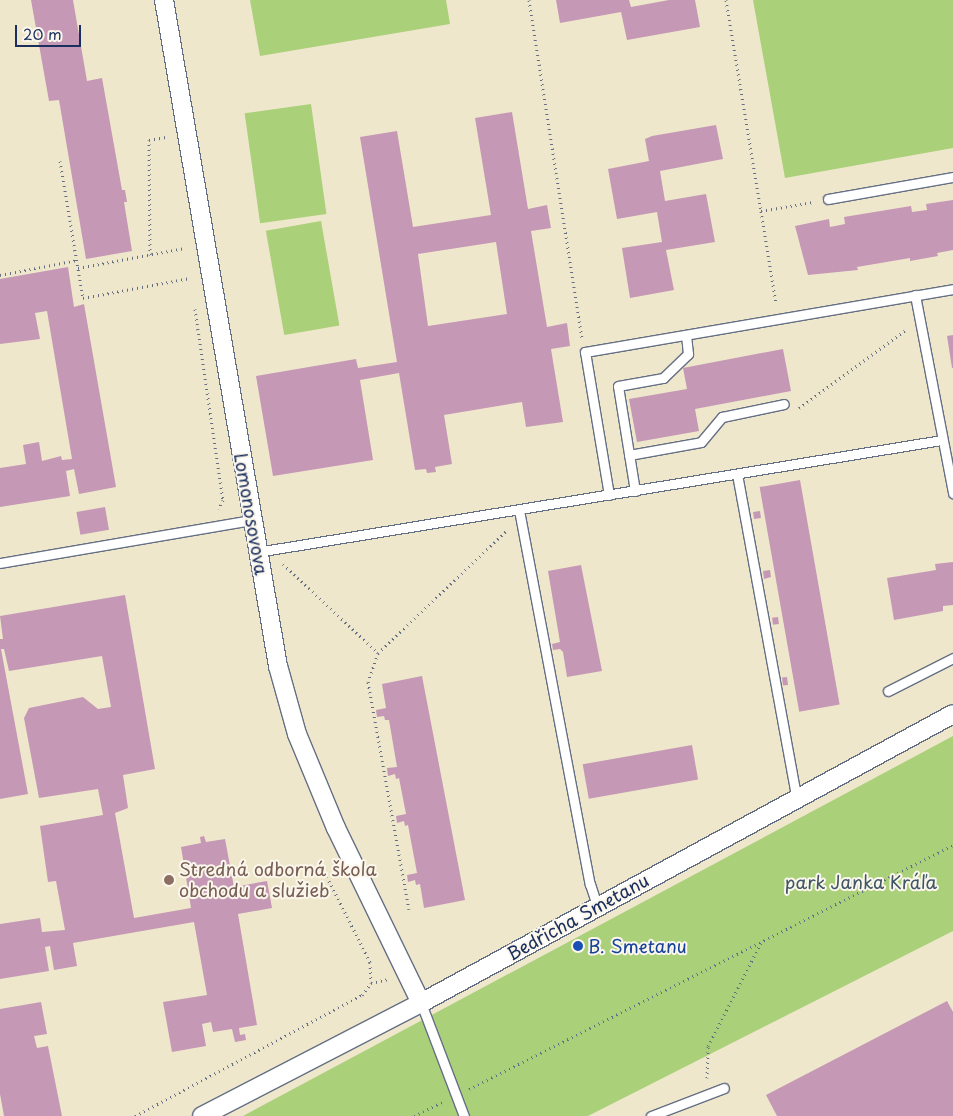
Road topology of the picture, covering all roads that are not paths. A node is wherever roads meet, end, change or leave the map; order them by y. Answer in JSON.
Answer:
{"nodes":[{"id":1,"x":164,"y":0,"type":"edge"},
{"id":2,"x":953,"y":177,"type":"edge"},
{"id":3,"x":828,"y":199,"type":"road end"},
{"id":4,"x":953,"y":289,"type":"edge"},
{"id":5,"x":915,"y":295,"type":"junction"},
{"id":6,"x":686,"y":335,"type":"junction"},
{"id":7,"x":784,"y":404,"type":"road end"},
{"id":8,"x":942,"y":440,"type":"junction"},
{"id":9,"x":629,"y":455,"type":"junction"},
{"id":10,"x":737,"y":474,"type":"junction"},
{"id":11,"x":635,"y":491,"type":"junction"},
{"id":12,"x":953,"y":493,"type":"edge"},
{"id":13,"x":609,"y":495,"type":"junction"},
{"id":14,"x":520,"y":514,"type":"junction"},
{"id":15,"x":251,"y":520,"type":"junction"},
{"id":16,"x":263,"y":551,"type":"junction"},
{"id":17,"x":0,"y":563,"type":"edge"},
{"id":18,"x":953,"y":658,"type":"edge"},
{"id":19,"x":888,"y":691,"type":"dead end"},
{"id":20,"x":953,"y":714,"type":"edge"},
{"id":21,"x":796,"y":797,"type":"junction"},
{"id":22,"x":597,"y":906,"type":"junction"},
{"id":23,"x":421,"y":1003,"type":"junction"},
{"id":24,"x":720,"y":1089,"type":"road end"},
{"id":25,"x":202,"y":1116,"type":"edge"},
{"id":26,"x":464,"y":1116,"type":"edge"},
{"id":27,"x":651,"y":1116,"type":"edge"}],
"edges":[{"from":1,"to":15,"type":"street","name":"Lomonosovova"},
{"from":2,"to":3,"type":"lane"},
{"from":4,"to":5,"type":"lane"},
{"from":5,"to":6,"type":"lane"},
{"from":5,"to":8,"type":"lane"},
{"from":6,"to":9,"type":"lane"},
{"from":6,"to":13,"type":"lane"},
{"from":7,"to":9,"type":"lane"},
{"from":8,"to":10,"type":"lane"},
{"from":8,"to":12,"type":"lane"},
{"from":9,"to":11,"type":"lane"},
{"from":10,"to":11,"type":"lane"},
{"from":10,"to":21,"type":"lane"},
{"from":11,"to":13,"type":"lane"},
{"from":13,"to":14,"type":"lane"},
{"from":14,"to":16,"type":"lane"},
{"from":14,"to":22,"type":"lane"},
{"from":15,"to":16,"type":"street","name":"Lomonosovova"},
{"from":15,"to":17,"type":"lane"},
{"from":16,"to":23,"type":"street","name":"Lomonosovova"},
{"from":18,"to":19,"type":"lane"},
{"from":20,"to":21,"type":"street","name":"Bedřicha Smetanu"},
{"from":21,"to":22,"type":"street","name":"Bedřicha Smetanu"},
{"from":22,"to":23,"type":"street","name":"Bedřicha Smetanu"},
{"from":23,"to":25,"type":"street","name":"Bedřicha Smetanu"},
{"from":23,"to":26,"type":"lane"},
{"from":24,"to":27,"type":"lane"}]}
